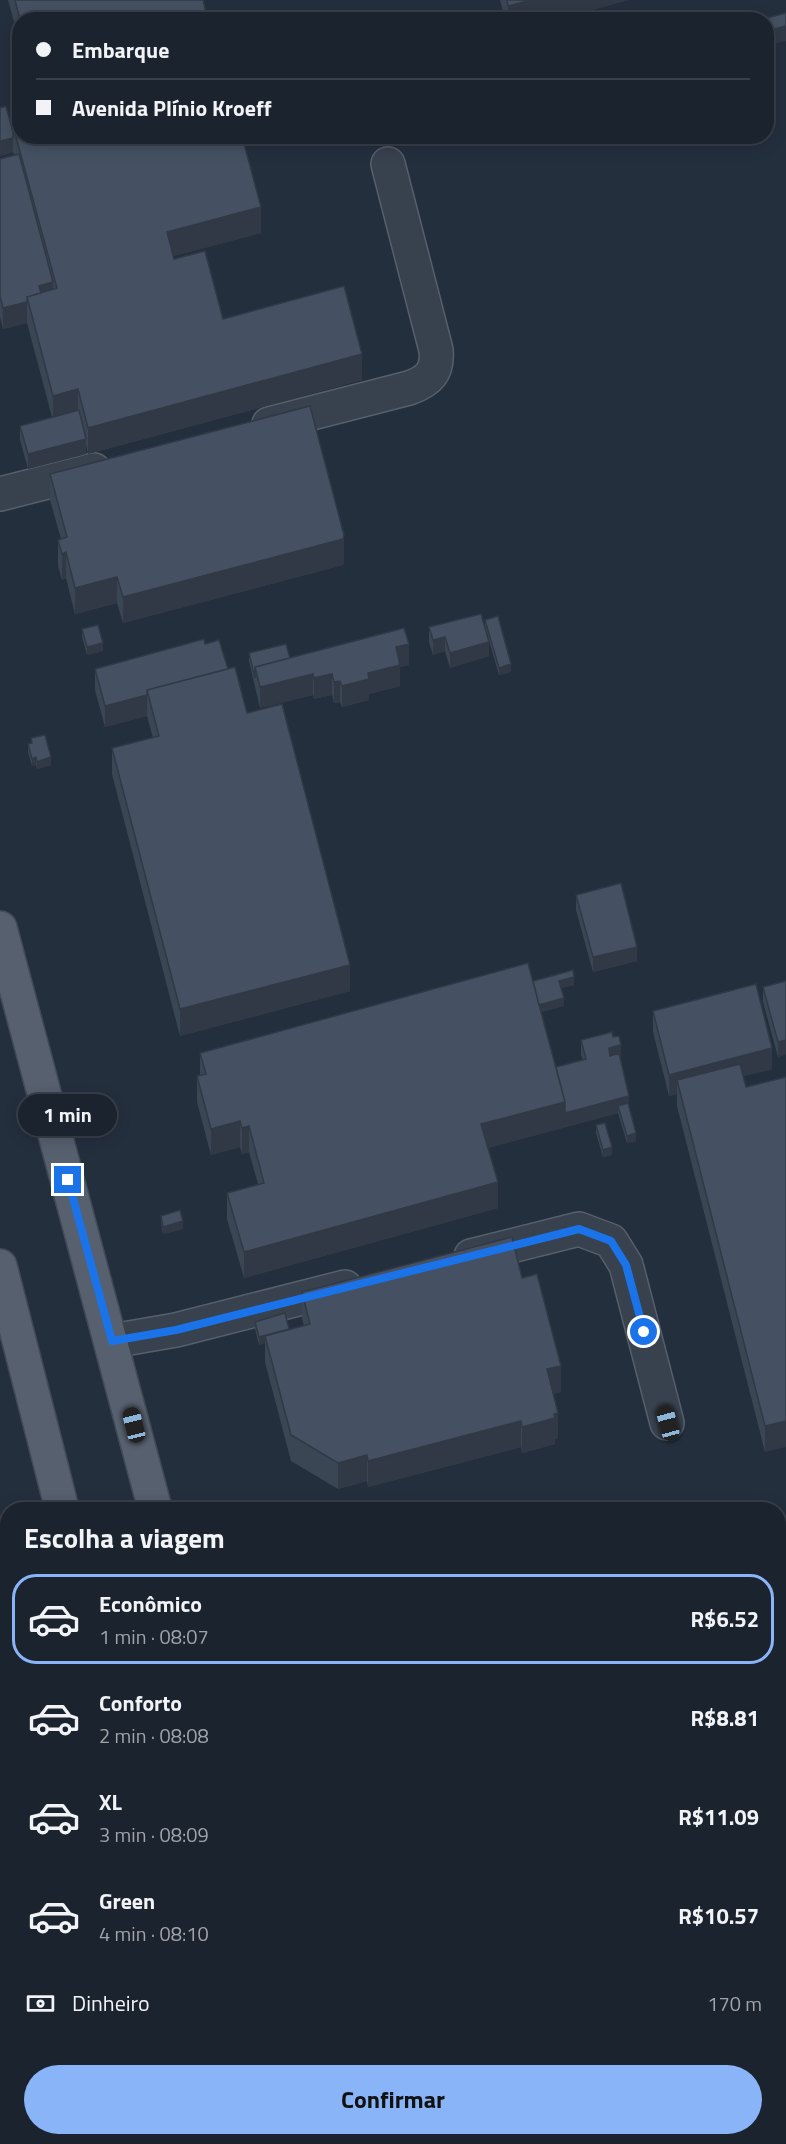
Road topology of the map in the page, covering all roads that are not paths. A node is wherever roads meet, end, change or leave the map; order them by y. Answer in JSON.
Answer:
{"nodes":[{"id":1,"x":388,"y":164,"type":"dead end"},
{"id":2,"x":239,"y":432,"type":"edge"},
{"id":3,"x":125,"y":462,"type":"edge"},
{"id":4,"x":0,"y":494,"type":"edge"},
{"id":5,"x":0,"y":928,"type":"edge"},
{"id":6,"x":440,"y":1263,"type":"edge"},
{"id":7,"x":0,"y":1266,"type":"edge"},
{"id":8,"x":371,"y":1281,"type":"edge"},
{"id":9,"x":112,"y":1341,"type":"junction"},
{"id":10,"x":668,"y":1423,"type":"dead end"},
{"id":11,"x":61,"y":1502,"type":"edge"},
{"id":12,"x":153,"y":1502,"type":"edge"}],
"edges":[{"from":1,"to":2,"type":"lane"},
{"from":3,"to":4,"type":"lane"},
{"from":5,"to":9,"type":"main road"},
{"from":6,"to":10,"type":"lane"},
{"from":7,"to":11,"type":"main road"},
{"from":8,"to":9,"type":"lane"},
{"from":9,"to":12,"type":"main road"}]}
